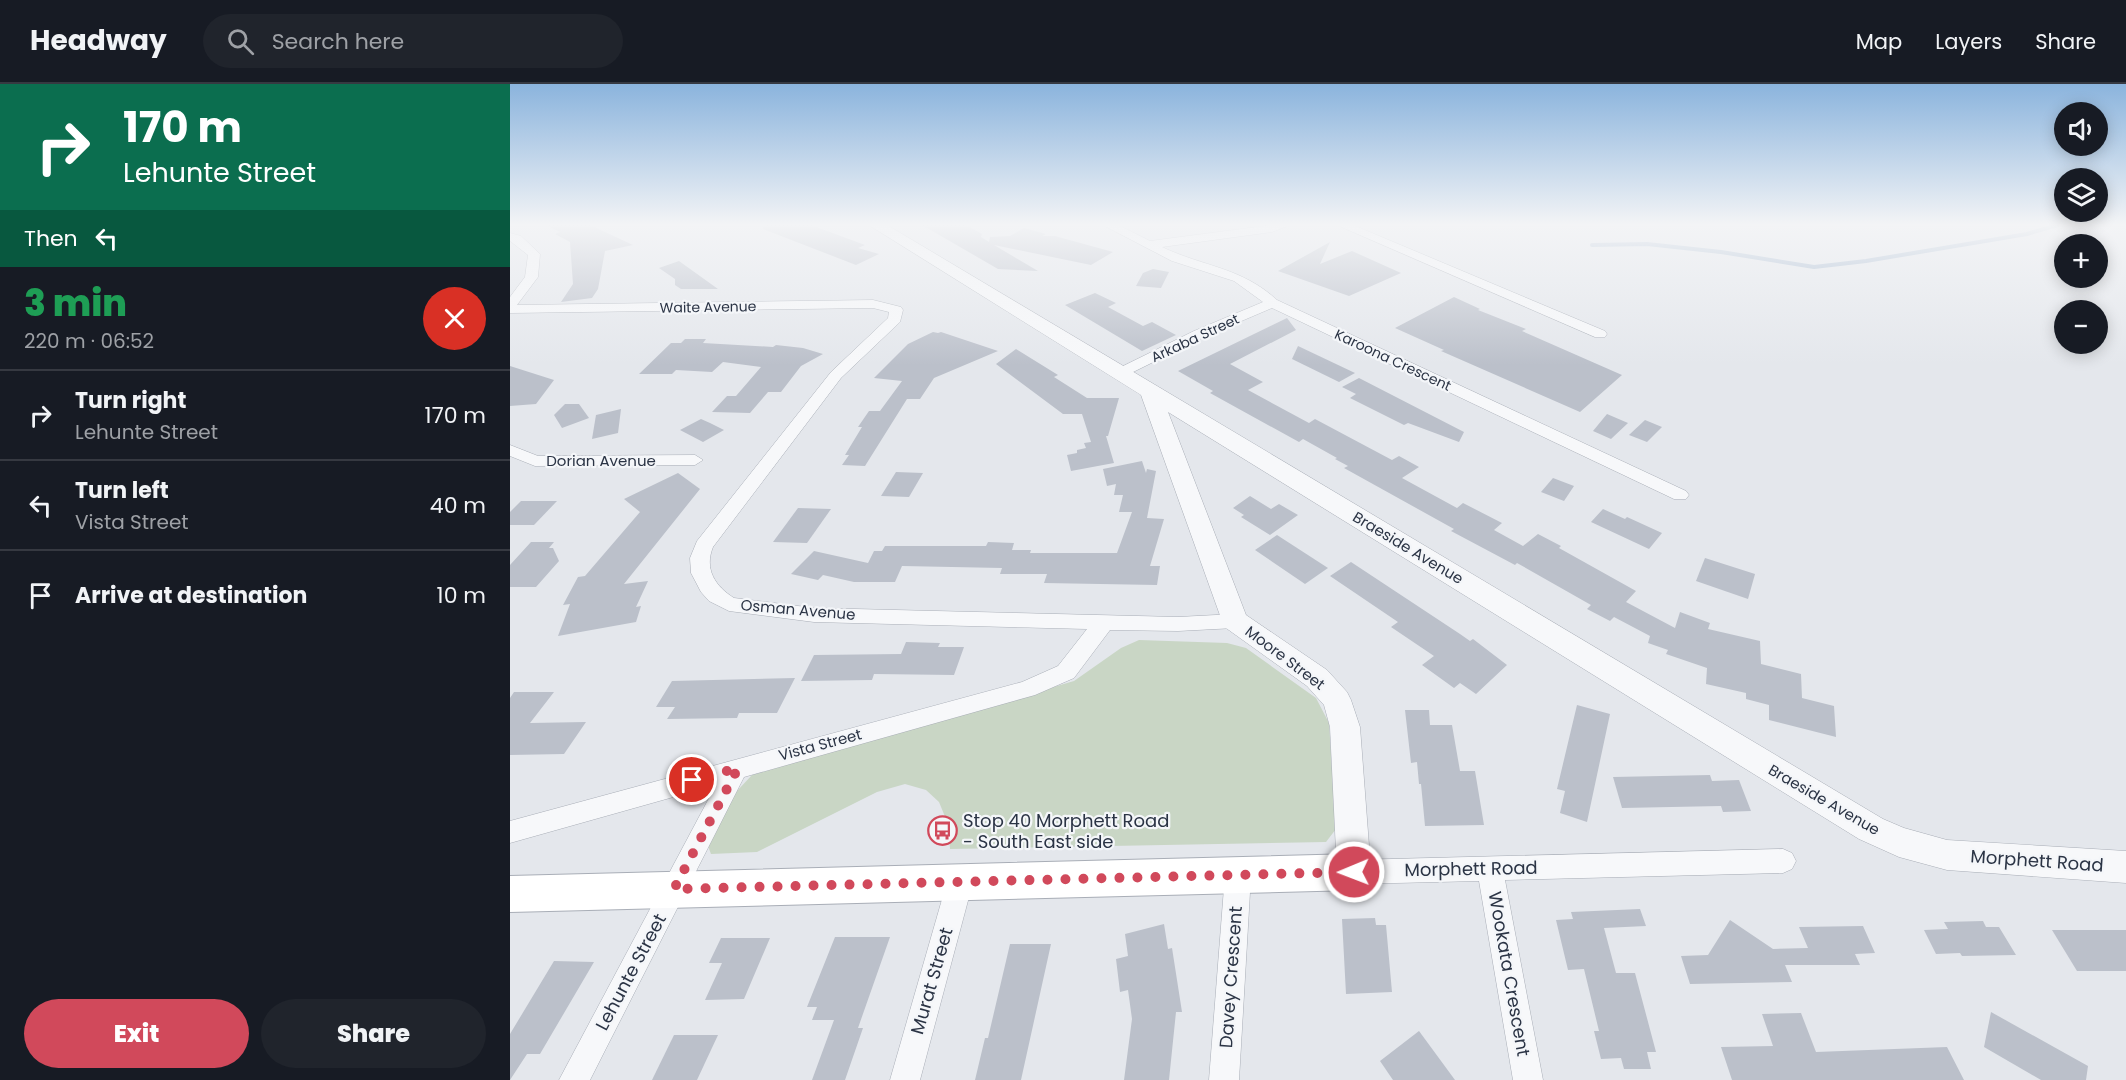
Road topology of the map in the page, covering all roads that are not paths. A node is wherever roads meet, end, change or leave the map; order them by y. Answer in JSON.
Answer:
{"nodes":[{"id":1,"x":534,"y":271,"type":"edge"},
{"id":2,"x":953,"y":271,"type":"edge"},
{"id":3,"x":1222,"y":271,"type":"edge"},
{"id":4,"x":1451,"y":271,"type":"edge"},
{"id":5,"x":1272,"y":303,"type":"junction"},
{"id":6,"x":510,"y":307,"type":"edge"},
{"id":7,"x":895,"y":319,"type":"joint"},
{"id":8,"x":1600,"y":334,"type":"dead end"},
{"id":9,"x":1120,"y":373,"type":"junction"},
{"id":10,"x":1150,"y":392,"type":"junction"},
{"id":11,"x":1212,"y":429,"type":"junction"},
{"id":12,"x":510,"y":450,"type":"edge"},
{"id":13,"x":1173,"y":453,"type":"junction"},
{"id":14,"x":695,"y":460,"type":"dead end"},
{"id":15,"x":1680,"y":495,"type":"dead end"},
{"id":16,"x":1105,"y":621,"type":"junction"},
{"id":17,"x":1235,"y":621,"type":"junction"},
{"id":18,"x":738,"y":768,"type":"junction"},
{"id":19,"x":510,"y":832,"type":"edge"},
{"id":20,"x":1947,"y":855,"type":"joint"},
{"id":21,"x":1783,"y":861,"type":"dead end"},
{"id":22,"x":2126,"y":867,"type":"edge"},
{"id":23,"x":1490,"y":869,"type":"junction"},
{"id":24,"x":1354,"y":872,"type":"junction"},
{"id":25,"x":1238,"y":875,"type":"junction"},
{"id":26,"x":960,"y":882,"type":"junction"},
{"id":27,"x":674,"y":889,"type":"junction"},
{"id":28,"x":510,"y":894,"type":"edge"},
{"id":29,"x":574,"y":1080,"type":"edge"},
{"id":30,"x":905,"y":1080,"type":"edge"},
{"id":31,"x":1224,"y":1080,"type":"edge"},
{"id":32,"x":1528,"y":1080,"type":"edge"}],
"edges":[{"from":1,"to":6,"type":"street"},
{"from":2,"to":9,"type":"street","name":"Braeside Avenue"},
{"from":3,"to":5,"type":"street","name":"Karoona Crescent"},
{"from":4,"to":8,"type":"street"},
{"from":5,"to":9,"type":"street","name":"Arkaba Street"},
{"from":5,"to":15,"type":"street","name":"Karoona Crescent"},
{"from":6,"to":7,"type":"street","name":"Waite Avenue"},
{"from":7,"to":16,"type":"street","name":"Osman Avenue"},
{"from":9,"to":10,"type":"street","name":"Braeside Avenue"},
{"from":10,"to":11,"type":"street","name":"Braeside Avenue"},
{"from":10,"to":13,"type":"street","name":"Moore Street"},
{"from":11,"to":13,"type":"street"},
{"from":11,"to":20,"type":"street","name":"Braeside Avenue"},
{"from":12,"to":14,"type":"street","name":"Dorian Avenue"},
{"from":13,"to":17,"type":"street","name":"Moore Street"},
{"from":16,"to":17,"type":"street","name":"Osman Avenue"},
{"from":16,"to":18,"type":"street","name":"Vista Street"},
{"from":17,"to":24,"type":"street","name":"Moore Street"},
{"from":18,"to":19,"type":"street","name":"Vista Street"},
{"from":18,"to":27,"type":"street","name":"Lehunte Street"},
{"from":20,"to":22,"type":"street","name":"Morphett Road"},
{"from":21,"to":23,"type":"street","name":"Morphett Road"},
{"from":23,"to":24,"type":"street","name":"Morphett Road"},
{"from":23,"to":32,"type":"street","name":"Wookata Crescent"},
{"from":24,"to":25,"type":"main road","name":"Morphett Road"},
{"from":25,"to":26,"type":"main road","name":"Morphett Road"},
{"from":25,"to":31,"type":"street","name":"Davey Crescent"},
{"from":26,"to":27,"type":"main road","name":"Morphett Road"},
{"from":26,"to":30,"type":"street","name":"Murat Street"},
{"from":27,"to":28,"type":"main road","name":"Morphett Road"},
{"from":27,"to":29,"type":"street","name":"Lehunte Street"}]}
